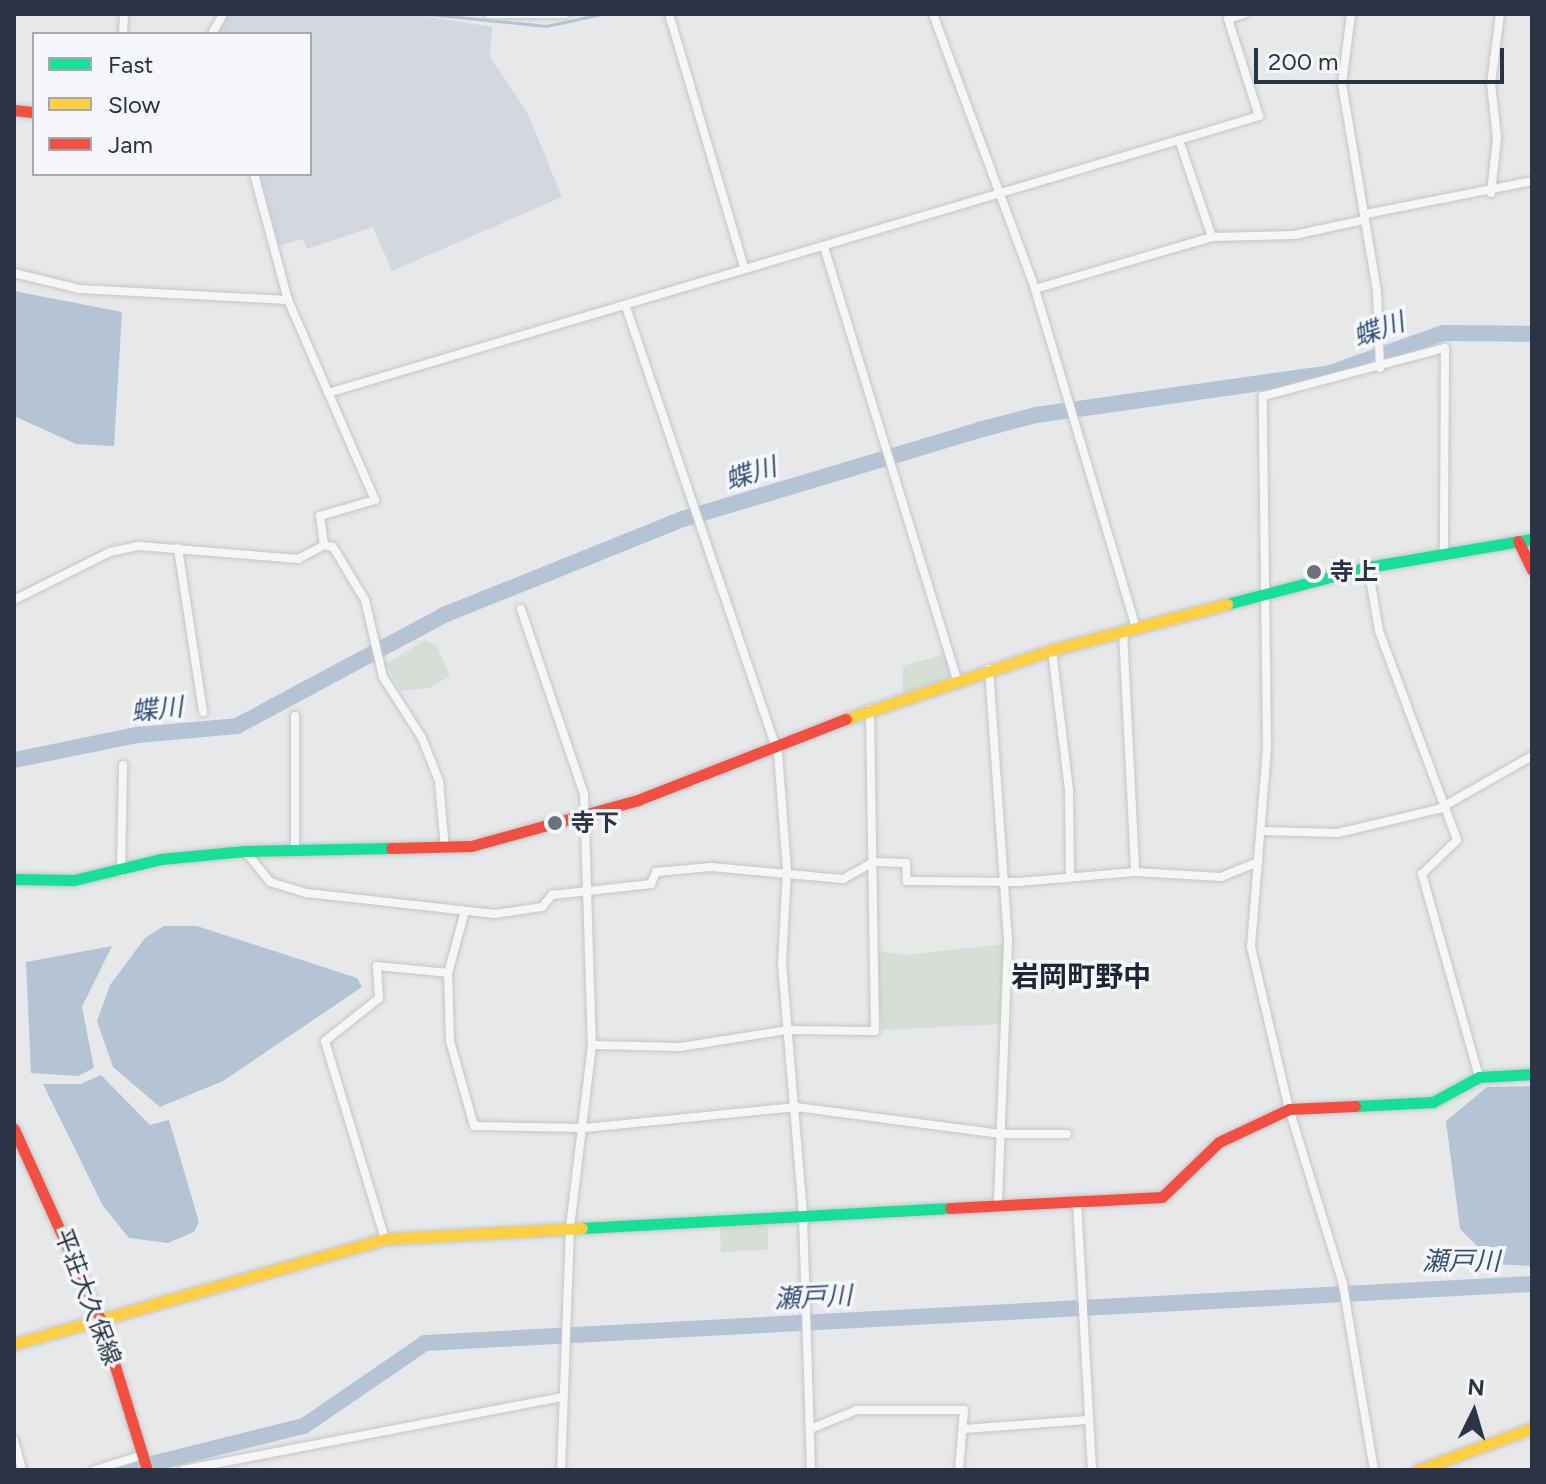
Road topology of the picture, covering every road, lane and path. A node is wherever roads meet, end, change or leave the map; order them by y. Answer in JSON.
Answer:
{"nodes":[{"id":1,"x":223,"y":14,"type":"edge"},
{"id":2,"x":489,"y":14,"type":"edge"},
{"id":3,"x":565,"y":14,"type":"edge"},
{"id":4,"x":669,"y":14,"type":"edge"},
{"id":5,"x":934,"y":14,"type":"edge"},
{"id":6,"x":1244,"y":14,"type":"edge"},
{"id":7,"x":1351,"y":14,"type":"edge"},
{"id":8,"x":1500,"y":14,"type":"edge"},
{"id":9,"x":546,"y":16,"type":"edge"},
{"id":10,"x":213,"y":32,"type":"edge"},
{"id":11,"x":1179,"y":140,"type":"junction"},
{"id":12,"x":255,"y":176,"type":"edge"},
{"id":13,"x":1532,"y":181,"type":"edge"},
{"id":14,"x":998,"y":193,"type":"junction"},
{"id":15,"x":1491,"y":193,"type":"junction"},
{"id":16,"x":1365,"y":217,"type":"junction"},
{"id":17,"x":1212,"y":237,"type":"junction"},
{"id":18,"x":824,"y":247,"type":"junction"},
{"id":19,"x":744,"y":267,"type":"junction"},
{"id":20,"x":14,"y":273,"type":"edge"},
{"id":21,"x":1035,"y":289,"type":"junction"},
{"id":22,"x":288,"y":300,"type":"junction"},
{"id":23,"x":626,"y":307,"type":"junction"},
{"id":24,"x":1380,"y":368,"type":"junction"},
{"id":25,"x":328,"y":393,"type":"junction"},
{"id":26,"x":1532,"y":539,"type":"edge"},
{"id":27,"x":1518,"y":541,"type":"junction"},
{"id":28,"x":324,"y":545,"type":"junction"},
{"id":29,"x":178,"y":548,"type":"junction"},
{"id":30,"x":1444,"y":551,"type":"junction"},
{"id":31,"x":1368,"y":567,"type":"junction"},
{"id":32,"x":1532,"y":570,"type":"edge"},
{"id":33,"x":1267,"y":591,"type":"junction"},
{"id":34,"x":14,"y":600,"type":"edge"},
{"id":35,"x":521,"y":609,"type":"dead end"},
{"id":36,"x":1136,"y":627,"type":"junction"},
{"id":37,"x":1123,"y":631,"type":"junction"},
{"id":38,"x":1052,"y":650,"type":"junction"},
{"id":39,"x":989,"y":669,"type":"junction"},
{"id":40,"x":957,"y":679,"type":"junction"},
{"id":41,"x":870,"y":709,"type":"junction"},
{"id":42,"x":203,"y":712,"type":"dead end"},
{"id":43,"x":295,"y":716,"type":"dead end"},
{"id":44,"x":773,"y":743,"type":"junction"},
{"id":45,"x":1532,"y":756,"type":"edge"},
{"id":46,"x":123,"y":765,"type":"dead end"},
{"id":47,"x":1449,"y":806,"type":"junction"},
{"id":48,"x":584,"y":817,"type":"junction"},
{"id":49,"x":1261,"y":831,"type":"junction"},
{"id":50,"x":295,"y":849,"type":"junction"},
{"id":51,"x":445,"y":850,"type":"junction"},
{"id":52,"x":245,"y":851,"type":"junction"},
{"id":53,"x":874,"y":862,"type":"junction"},
{"id":54,"x":1258,"y":862,"type":"junction"},
{"id":55,"x":787,"y":870,"type":"junction"},
{"id":56,"x":121,"y":872,"type":"junction"},
{"id":57,"x":1135,"y":872,"type":"junction"},
{"id":58,"x":1070,"y":874,"type":"junction"},
{"id":59,"x":14,"y":879,"type":"edge"},
{"id":60,"x":1005,"y":881,"type":"junction"},
{"id":61,"x":585,"y":890,"type":"junction"},
{"id":62,"x":465,"y":911,"type":"junction"},
{"id":63,"x":448,"y":973,"type":"junction"},
{"id":64,"x":787,"y":1030,"type":"junction"},
{"id":65,"x":592,"y":1045,"type":"junction"},
{"id":66,"x":1532,"y":1074,"type":"edge"},
{"id":67,"x":1479,"y":1077,"type":"junction"},
{"id":68,"x":796,"y":1107,"type":"junction"},
{"id":69,"x":1289,"y":1109,"type":"junction"},
{"id":70,"x":585,"y":1128,"type":"junction"},
{"id":71,"x":14,"y":1129,"type":"edge"},
{"id":72,"x":1000,"y":1134,"type":"junction"},
{"id":73,"x":1067,"y":1134,"type":"dead end"},
{"id":74,"x":1077,"y":1202,"type":"junction"},
{"id":75,"x":998,"y":1207,"type":"junction"},
{"id":76,"x":803,"y":1216,"type":"junction"},
{"id":77,"x":570,"y":1227,"type":"junction"},
{"id":78,"x":385,"y":1239,"type":"junction"},
{"id":79,"x":101,"y":1321,"type":"junction"},
{"id":80,"x":14,"y":1344,"type":"edge"},
{"id":81,"x":563,"y":1397,"type":"junction"},
{"id":82,"x":1087,"y":1420,"type":"junction"},
{"id":83,"x":1532,"y":1428,"type":"edge"},
{"id":84,"x":810,"y":1429,"type":"junction"},
{"id":85,"x":964,"y":1429,"type":"junction"},
{"id":86,"x":14,"y":1440,"type":"edge"},
{"id":87,"x":145,"y":1461,"type":"edge"},
{"id":88,"x":22,"y":1470,"type":"edge"},
{"id":89,"x":95,"y":1470,"type":"edge"},
{"id":90,"x":183,"y":1470,"type":"edge"},
{"id":91,"x":561,"y":1470,"type":"edge"},
{"id":92,"x":811,"y":1470,"type":"edge"},
{"id":93,"x":959,"y":1470,"type":"edge"},
{"id":94,"x":1092,"y":1470,"type":"edge"},
{"id":95,"x":1374,"y":1470,"type":"edge"},
{"id":96,"x":1418,"y":1470,"type":"edge"}],
"edges":[{"from":1,"to":10,"type":"street"},
{"from":2,"to":9,"type":"street"},
{"from":3,"to":9,"type":"street"},
{"from":4,"to":19,"type":"street"},
{"from":5,"to":14,"type":"street"},
{"from":6,"to":11,"type":"street"},
{"from":7,"to":16,"type":"street"},
{"from":8,"to":15,"type":"street"},
{"from":11,"to":14,"type":"street"},
{"from":11,"to":17,"type":"street"},
{"from":12,"to":22,"type":"street"},
{"from":13,"to":15,"type":"street"},
{"from":14,"to":18,"type":"street"},
{"from":14,"to":21,"type":"street"},
{"from":15,"to":16,"type":"street"},
{"from":16,"to":17,"type":"street"},
{"from":16,"to":24,"type":"street"},
{"from":17,"to":21,"type":"street"},
{"from":18,"to":19,"type":"street"},
{"from":18,"to":40,"type":"street"},
{"from":19,"to":23,"type":"street"},
{"from":20,"to":22,"type":"street"},
{"from":21,"to":36,"type":"street"},
{"from":22,"to":25,"type":"street"},
{"from":23,"to":25,"type":"street"},
{"from":23,"to":44,"type":"street"},
{"from":24,"to":30,"type":"street"},
{"from":24,"to":33,"type":"street"},
{"from":25,"to":28,"type":"street"},
{"from":26,"to":27,"type":"street"},
{"from":27,"to":30,"type":"street"},
{"from":27,"to":32,"type":"street"},
{"from":28,"to":29,"type":"street"},
{"from":28,"to":51,"type":"street"},
{"from":29,"to":34,"type":"street"},
{"from":29,"to":42,"type":"street"},
{"from":30,"to":31,"type":"street"},
{"from":31,"to":33,"type":"street"},
{"from":31,"to":47,"type":"street"},
{"from":33,"to":36,"type":"street"},
{"from":33,"to":49,"type":"street"},
{"from":35,"to":48,"type":"street"},
{"from":36,"to":37,"type":"street"},
{"from":37,"to":38,"type":"street"},
{"from":37,"to":57,"type":"street"},
{"from":38,"to":39,"type":"street"},
{"from":38,"to":58,"type":"street"},
{"from":39,"to":40,"type":"street"},
{"from":39,"to":60,"type":"street"},
{"from":40,"to":41,"type":"street"},
{"from":41,"to":44,"type":"street"},
{"from":41,"to":53,"type":"street"},
{"from":43,"to":50,"type":"street"},
{"from":44,"to":48,"type":"street"},
{"from":44,"to":55,"type":"street"},
{"from":45,"to":47,"type":"street"},
{"from":46,"to":56,"type":"street"},
{"from":47,"to":49,"type":"street"},
{"from":47,"to":67,"type":"street"},
{"from":48,"to":51,"type":"street"},
{"from":48,"to":61,"type":"street"},
{"from":49,"to":54,"type":"street"},
{"from":50,"to":51,"type":"street"},
{"from":50,"to":52,"type":"street"},
{"from":52,"to":56,"type":"street"},
{"from":52,"to":62,"type":"street"},
{"from":53,"to":55,"type":"street"},
{"from":53,"to":60,"type":"street"},
{"from":53,"to":64,"type":"street"},
{"from":54,"to":57,"type":"street"},
{"from":54,"to":69,"type":"street"},
{"from":55,"to":61,"type":"street"},
{"from":55,"to":64,"type":"street"},
{"from":56,"to":59,"type":"street"},
{"from":57,"to":58,"type":"street"},
{"from":58,"to":60,"type":"street"},
{"from":60,"to":72,"type":"street"},
{"from":61,"to":62,"type":"street"},
{"from":61,"to":65,"type":"street"},
{"from":62,"to":63,"type":"street"},
{"from":63,"to":70,"type":"street"},
{"from":63,"to":78,"type":"street"},
{"from":64,"to":65,"type":"street"},
{"from":64,"to":68,"type":"street"},
{"from":65,"to":70,"type":"street"},
{"from":66,"to":67,"type":"street"},
{"from":67,"to":69,"type":"street"},
{"from":68,"to":70,"type":"street"},
{"from":68,"to":72,"type":"street"},
{"from":68,"to":76,"type":"street"},
{"from":69,"to":74,"type":"street"},
{"from":69,"to":95,"type":"street"},
{"from":70,"to":77,"type":"street"},
{"from":71,"to":79,"type":"street","name":"平荘大久保線"},
{"from":72,"to":73,"type":"street"},
{"from":72,"to":75,"type":"street"},
{"from":74,"to":75,"type":"street"},
{"from":74,"to":82,"type":"street"},
{"from":75,"to":76,"type":"street"},
{"from":76,"to":77,"type":"street"},
{"from":76,"to":84,"type":"street"},
{"from":77,"to":78,"type":"street"},
{"from":77,"to":81,"type":"street"},
{"from":78,"to":79,"type":"street"},
{"from":79,"to":80,"type":"street"},
{"from":79,"to":87,"type":"street","name":"平荘大久保線"},
{"from":81,"to":90,"type":"street"},
{"from":81,"to":91,"type":"street"},
{"from":82,"to":85,"type":"street"},
{"from":82,"to":94,"type":"street"},
{"from":83,"to":96,"type":"street"},
{"from":84,"to":85,"type":"street"},
{"from":84,"to":92,"type":"street"},
{"from":85,"to":93,"type":"street"},
{"from":86,"to":88,"type":"street"},
{"from":87,"to":89,"type":"street"}]}
